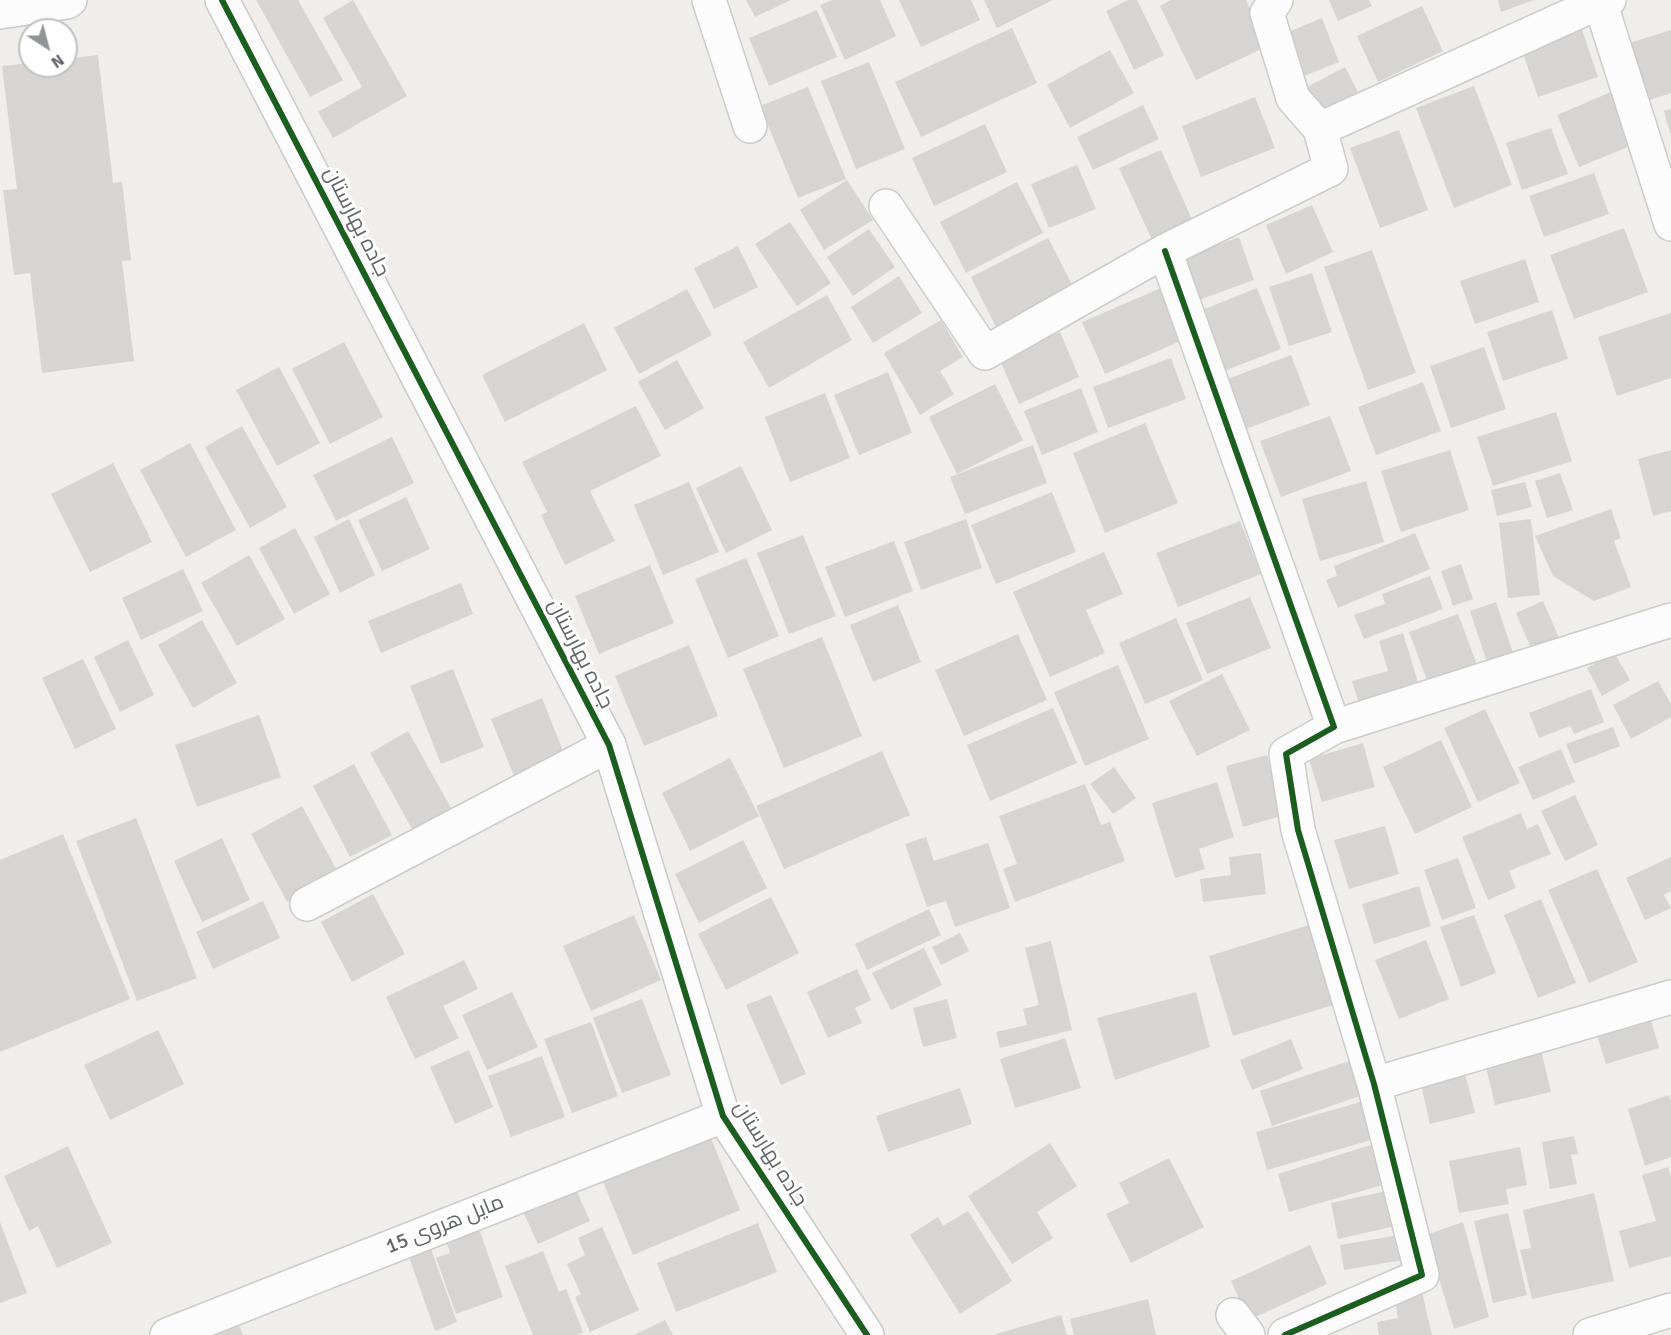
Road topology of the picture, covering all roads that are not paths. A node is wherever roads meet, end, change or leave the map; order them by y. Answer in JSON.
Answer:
{"nodes":[{"id":1,"x":70,"y":0,"type":"edge"},
{"id":2,"x":222,"y":0,"type":"edge"},
{"id":3,"x":709,"y":0,"type":"edge"},
{"id":4,"x":1276,"y":0,"type":"edge"},
{"id":5,"x":1604,"y":1,"type":"edge"},
{"id":6,"x":0,"y":12,"type":"edge"},
{"id":7,"x":750,"y":126,"type":"dead end"},
{"id":8,"x":1320,"y":129,"type":"junction"},
{"id":9,"x":886,"y":206,"type":"dead end"},
{"id":10,"x":1671,"y":224,"type":"edge"},
{"id":11,"x":1165,"y":250,"type":"junction"},
{"id":12,"x":1671,"y":620,"type":"edge"},
{"id":13,"x":1334,"y":727,"type":"junction"},
{"id":14,"x":609,"y":745,"type":"junction"},
{"id":15,"x":307,"y":904,"type":"dead end"},
{"id":16,"x":1671,"y":997,"type":"edge"},
{"id":17,"x":1374,"y":1084,"type":"junction"},
{"id":18,"x":723,"y":1116,"type":"junction"},
{"id":19,"x":1671,"y":1310,"type":"edge"},
{"id":20,"x":167,"y":1335,"type":"edge"},
{"id":21,"x":867,"y":1335,"type":"edge"},
{"id":22,"x":1286,"y":1335,"type":"edge"},
{"id":23,"x":1590,"y":1335,"type":"edge"}],
"edges":[{"from":1,"to":6,"type":"street"},
{"from":2,"to":14,"type":"street","name":"جاده بهارستان"},
{"from":3,"to":7,"type":"street"},
{"from":4,"to":8,"type":"street"},
{"from":5,"to":8,"type":"street"},
{"from":5,"to":10,"type":"street"},
{"from":8,"to":11,"type":"street"},
{"from":9,"to":11,"type":"street"},
{"from":11,"to":13,"type":"street"},
{"from":12,"to":13,"type":"street"},
{"from":13,"to":17,"type":"street"},
{"from":14,"to":15,"type":"street"},
{"from":14,"to":18,"type":"street","name":"جاده بهارستان"},
{"from":16,"to":17,"type":"street"},
{"from":17,"to":22,"type":"street"},
{"from":18,"to":20,"type":"street","name":"مایل هروی 15"},
{"from":18,"to":21,"type":"street","name":"جاده بهارستان"},
{"from":19,"to":23,"type":"street"}]}
